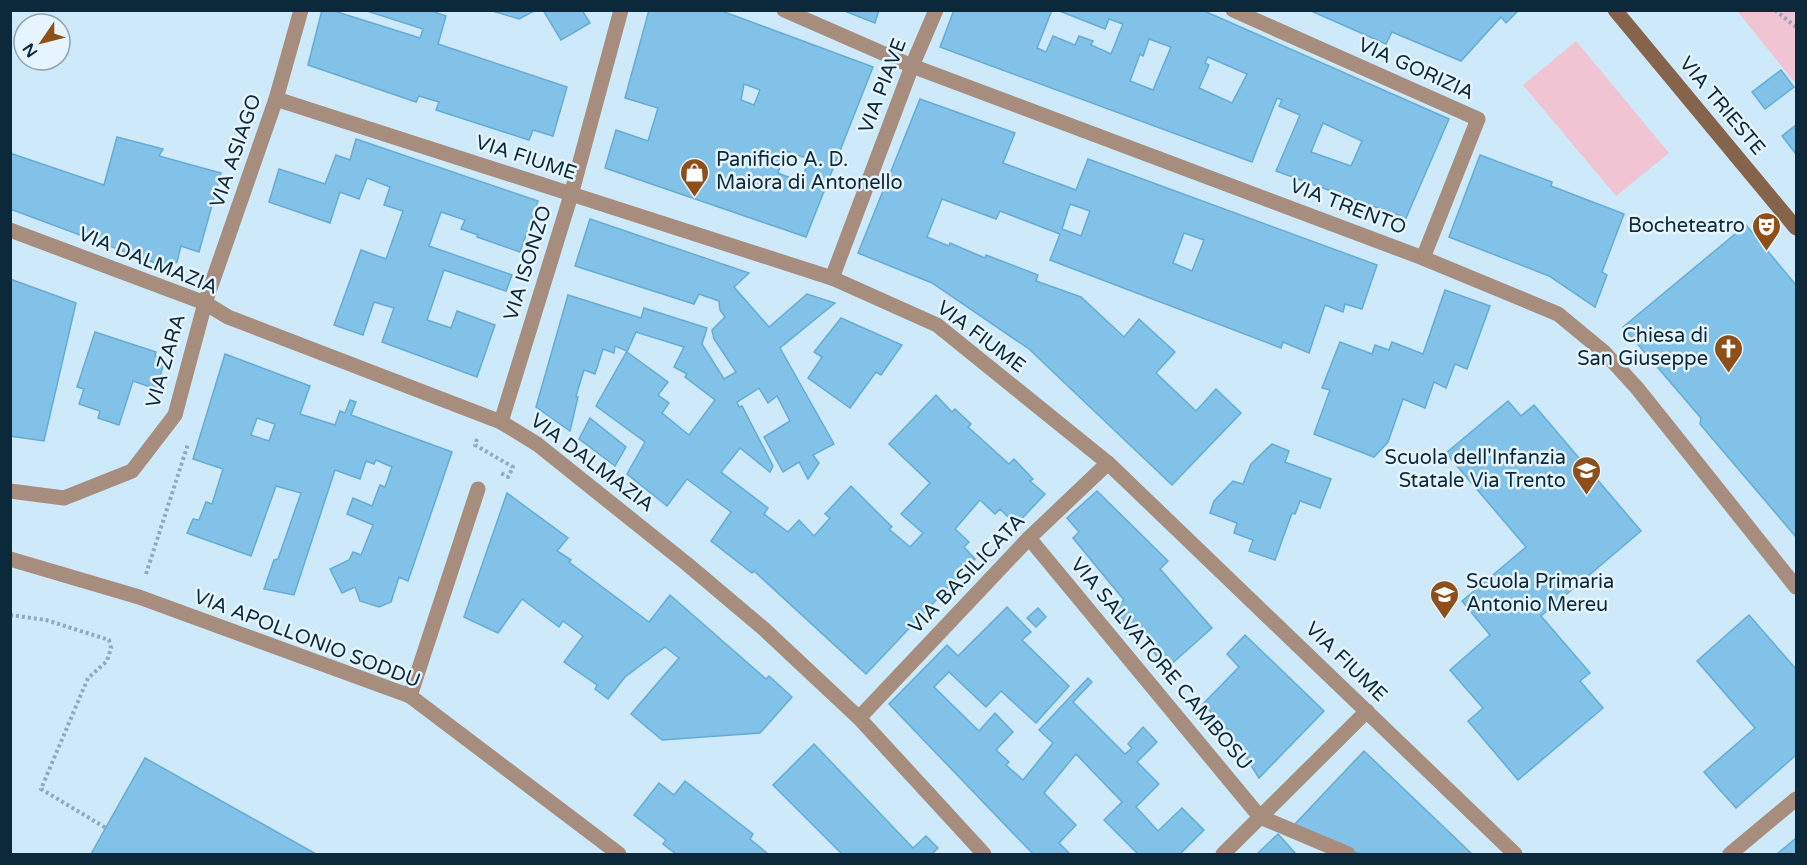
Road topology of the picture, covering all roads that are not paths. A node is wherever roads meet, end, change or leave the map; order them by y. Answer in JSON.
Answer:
{"nodes":[{"id":1,"x":301,"y":10,"type":"edge"},
{"id":2,"x":621,"y":10,"type":"edge"},
{"id":3,"x":784,"y":10,"type":"edge"},
{"id":4,"x":936,"y":10,"type":"edge"},
{"id":5,"x":1233,"y":10,"type":"edge"},
{"id":6,"x":1615,"y":10,"type":"edge"},
{"id":7,"x":912,"y":66,"type":"junction"},
{"id":8,"x":276,"y":99,"type":"junction"},
{"id":9,"x":571,"y":195,"type":"junction"},
{"id":10,"x":1797,"y":228,"type":"edge"},
{"id":11,"x":10,"y":230,"type":"edge"},
{"id":12,"x":1423,"y":258,"type":"junction"},
{"id":13,"x":832,"y":278,"type":"junction"},
{"id":14,"x":204,"y":303,"type":"junction"},
{"id":15,"x":494,"y":420,"type":"junction"},
{"id":16,"x":1108,"y":463,"type":"junction"},
{"id":17,"x":478,"y":489,"type":"road end"},
{"id":18,"x":10,"y":491,"type":"edge"},
{"id":19,"x":1029,"y":538,"type":"junction"},
{"id":20,"x":10,"y":560,"type":"edge"},
{"id":21,"x":1797,"y":587,"type":"edge"},
{"id":22,"x":410,"y":696,"type":"junction"},
{"id":23,"x":1367,"y":711,"type":"junction"},
{"id":24,"x":859,"y":718,"type":"junction"},
{"id":25,"x":1797,"y":800,"type":"edge"},
{"id":26,"x":1260,"y":817,"type":"junction"},
{"id":27,"x":619,"y":855,"type":"edge"},
{"id":28,"x":984,"y":855,"type":"edge"},
{"id":29,"x":1222,"y":855,"type":"edge"},
{"id":30,"x":1348,"y":855,"type":"edge"},
{"id":31,"x":1515,"y":855,"type":"edge"},
{"id":32,"x":1730,"y":855,"type":"edge"}],
"edges":[{"from":1,"to":8,"type":"street","name":"VIA ASIAGO"},
{"from":2,"to":9,"type":"street","name":"VIA ISONZO"},
{"from":3,"to":7,"type":"street","name":"VIA TRENTO"},
{"from":4,"to":7,"type":"street","name":"VIA PIAVE"},
{"from":5,"to":12,"type":"street","name":"VIA GORIZIA"},
{"from":6,"to":10,"type":"main road","name":"VIA TRIESTE"},
{"from":7,"to":12,"type":"street","name":"VIA TRENTO"},
{"from":7,"to":13,"type":"street","name":"VIA PIAVE"},
{"from":8,"to":9,"type":"street","name":"VIA FIUME"},
{"from":8,"to":14,"type":"street","name":"VIA ASIAGO"},
{"from":9,"to":13,"type":"street","name":"VIA FIUME"},
{"from":9,"to":15,"type":"street","name":"VIA ISONZO"},
{"from":11,"to":14,"type":"street","name":"VIA DALMAZIA"},
{"from":12,"to":21,"type":"street","name":"VIA TRENTO"},
{"from":13,"to":16,"type":"street","name":"VIA FIUME"},
{"from":14,"to":15,"type":"street","name":"VIA DALMAZIA"},
{"from":14,"to":18,"type":"street","name":"VIA ZARA"},
{"from":15,"to":24,"type":"street","name":"VIA DALMAZIA"},
{"from":16,"to":19,"type":"street","name":"VIA BASILICATA"},
{"from":16,"to":23,"type":"street","name":"VIA FIUME"},
{"from":17,"to":22,"type":"street"},
{"from":19,"to":24,"type":"street","name":"VIA BASILICATA"},
{"from":19,"to":26,"type":"street","name":"VIA SALVATORE CAMBOSU"},
{"from":20,"to":22,"type":"street","name":"VIA APOLLONIO SODDU"},
{"from":22,"to":27,"type":"street","name":"VIA APOLLONIO SODDU"},
{"from":23,"to":26,"type":"street"},
{"from":23,"to":31,"type":"street","name":"VIA FIUME"},
{"from":24,"to":28,"type":"street","name":"VIA DALMAZIA"},
{"from":25,"to":32,"type":"street"},
{"from":26,"to":29,"type":"street"},
{"from":26,"to":30,"type":"street"}]}
